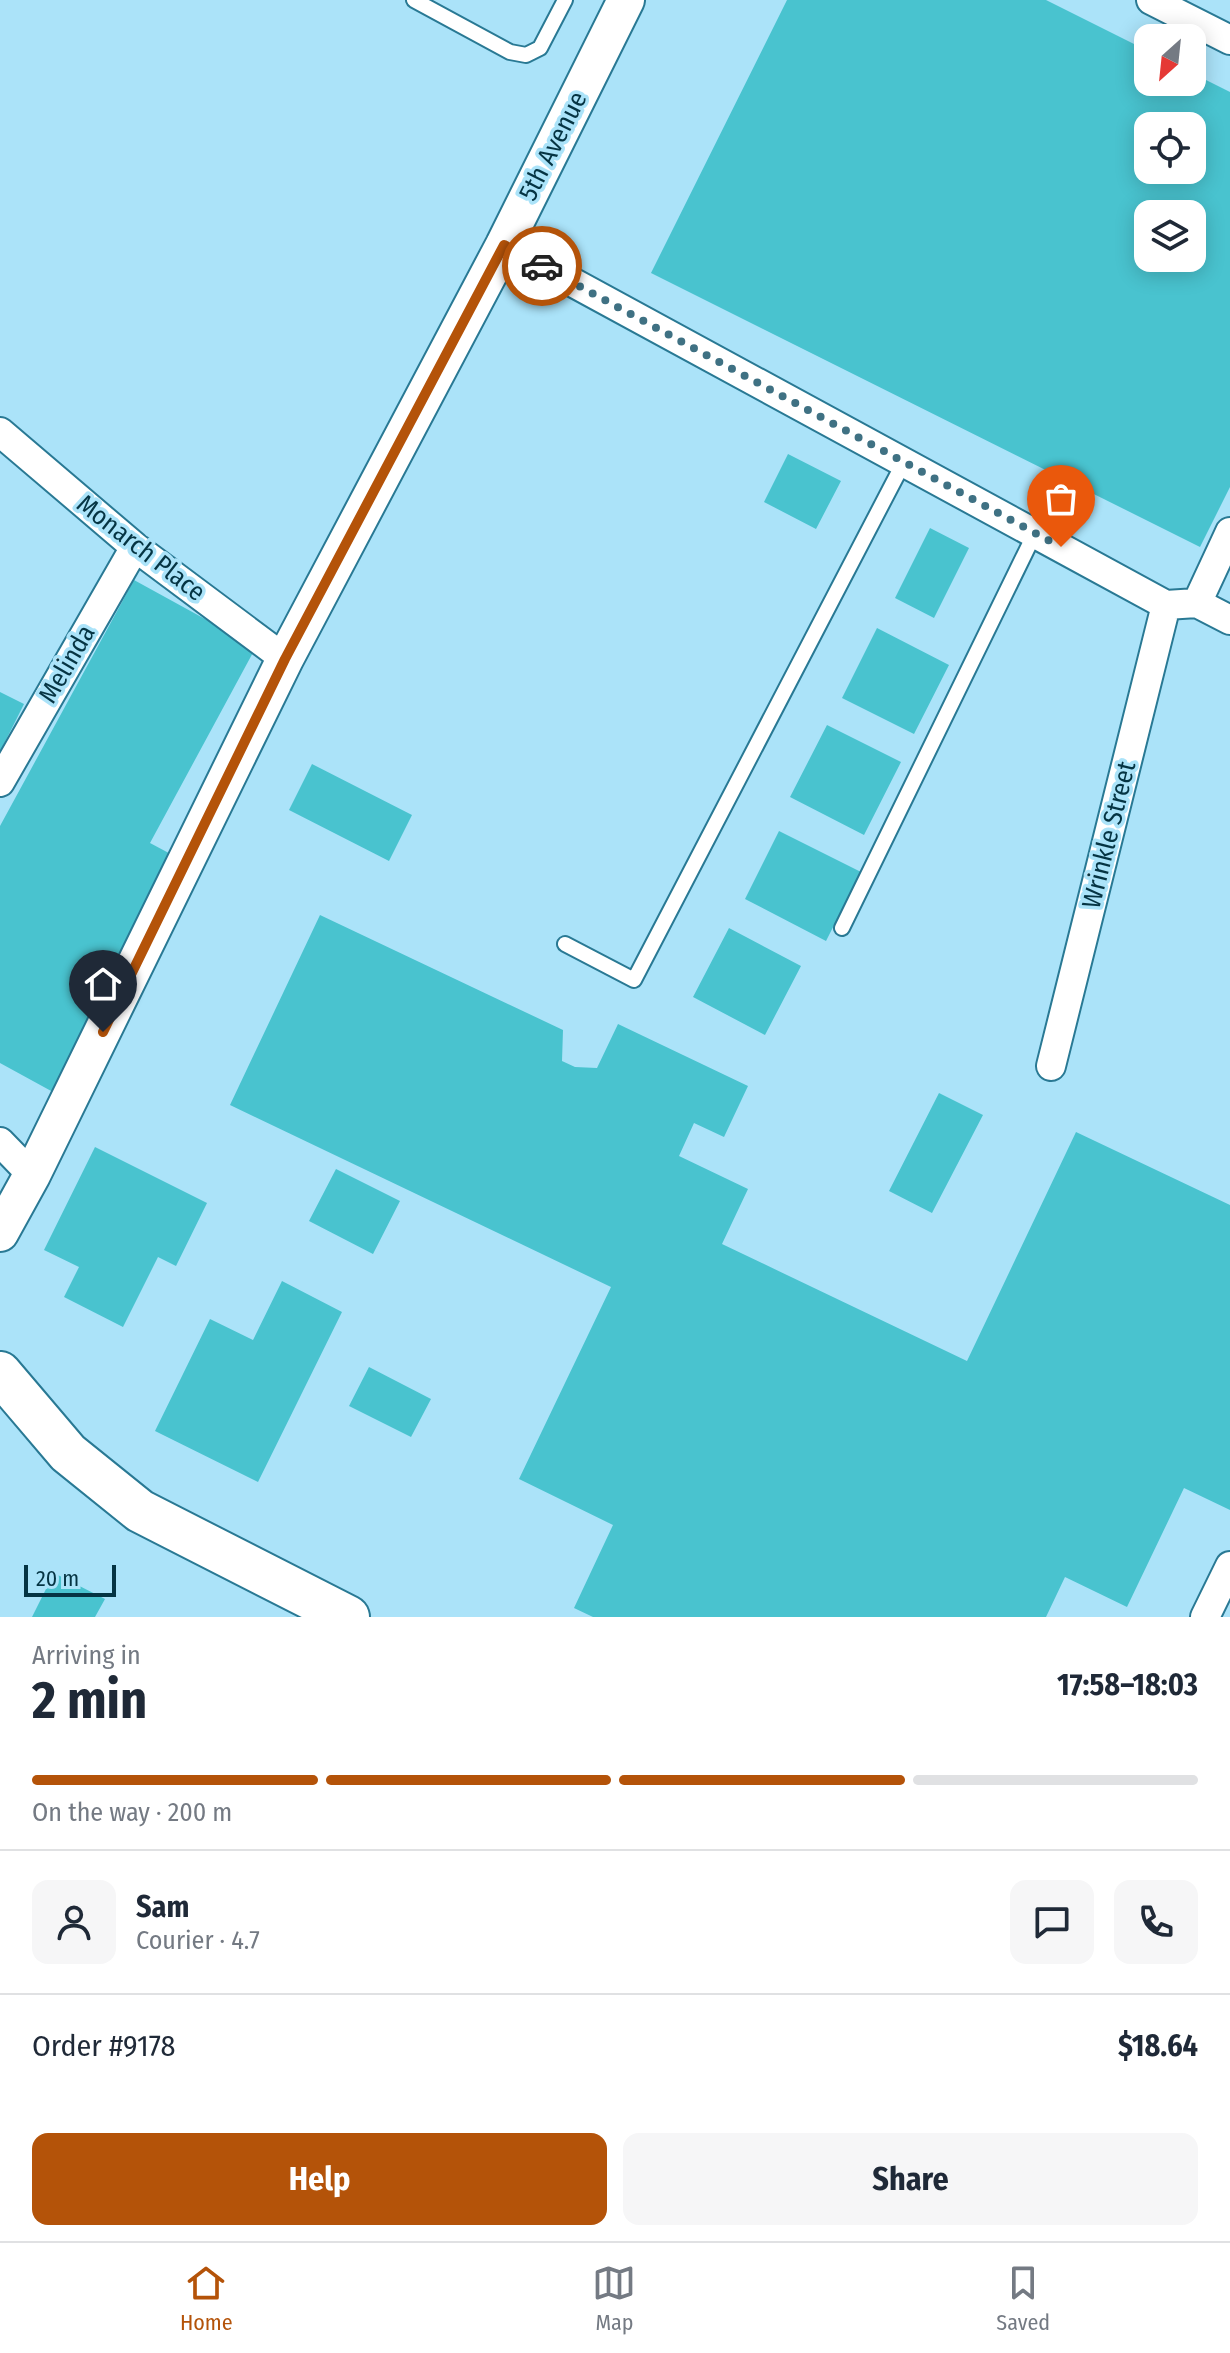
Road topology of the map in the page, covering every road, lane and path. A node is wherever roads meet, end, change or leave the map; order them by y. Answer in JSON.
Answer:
{"nodes":[{"id":1,"x":414,"y":0,"type":"edge"},
{"id":2,"x":565,"y":0,"type":"edge"},
{"id":3,"x":626,"y":0,"type":"edge"},
{"id":4,"x":1151,"y":0,"type":"edge"},
{"id":5,"x":1230,"y":40,"type":"edge"},
{"id":6,"x":504,"y":245,"type":"junction"},
{"id":7,"x":0,"y":432,"type":"edge"},
{"id":8,"x":904,"y":462,"type":"junction"},
{"id":9,"x":1230,"y":532,"type":"edge"},
{"id":10,"x":1035,"y":533,"type":"junction"},
{"id":11,"x":135,"y":547,"type":"junction"},
{"id":12,"x":1197,"y":603,"type":"junction"},
{"id":13,"x":1166,"y":605,"type":"junction"},
{"id":14,"x":1230,"y":620,"type":"edge"},
{"id":15,"x":285,"y":659,"type":"junction"},
{"id":16,"x":0,"y":782,"type":"edge"},
{"id":17,"x":842,"y":928,"type":"dead end"},
{"id":18,"x":565,"y":944,"type":"dead end"},
{"id":19,"x":1051,"y":1066,"type":"dead end"},
{"id":20,"x":0,"y":1142,"type":"edge"},
{"id":21,"x":32,"y":1175,"type":"junction"},
{"id":22,"x":0,"y":1233,"type":"edge"},
{"id":23,"x":0,"y":1373,"type":"edge"},
{"id":24,"x":1230,"y":1566,"type":"edge"},
{"id":25,"x":348,"y":1617,"type":"edge"},
{"id":26,"x":1205,"y":1617,"type":"edge"}],
"edges":[{"from":1,"to":2,"type":"lane"},
{"from":3,"to":6,"type":"street","name":"5th Avenue"},
{"from":4,"to":5,"type":"street"},
{"from":6,"to":8,"type":"street"},
{"from":6,"to":15,"type":"street","name":"5th Avenue"},
{"from":7,"to":11,"type":"street","name":"Monarch Place"},
{"from":8,"to":10,"type":"street"},
{"from":8,"to":18,"type":"lane"},
{"from":9,"to":12,"type":"street"},
{"from":10,"to":13,"type":"street"},
{"from":10,"to":17,"type":"lane"},
{"from":11,"to":15,"type":"street","name":"Monarch Place"},
{"from":11,"to":16,"type":"street","name":"Melinda"},
{"from":12,"to":13,"type":"street"},
{"from":12,"to":14,"type":"street"},
{"from":13,"to":19,"type":"street","name":"Wrinkle Street"},
{"from":15,"to":21,"type":"street","name":"5th Avenue"},
{"from":20,"to":21,"type":"street"},
{"from":21,"to":22,"type":"street","name":"5th Avenue"},
{"from":23,"to":25,"type":"main road"},
{"from":24,"to":26,"type":"street"}]}
